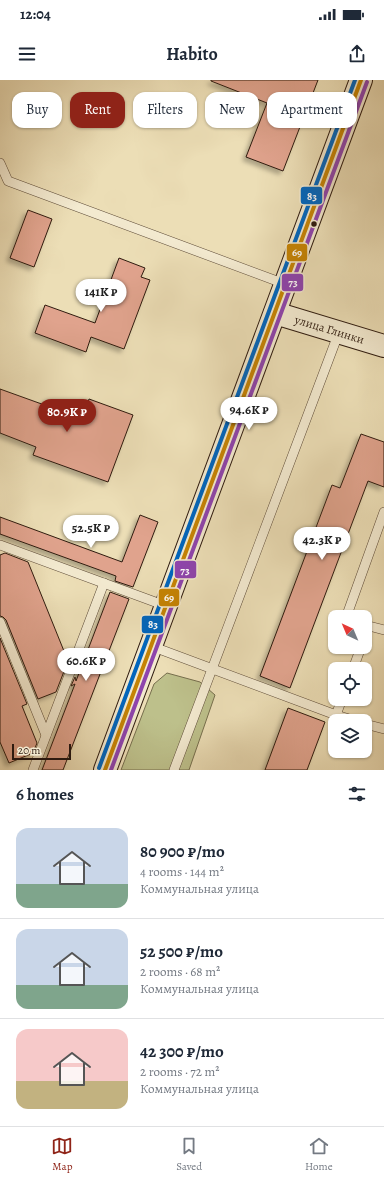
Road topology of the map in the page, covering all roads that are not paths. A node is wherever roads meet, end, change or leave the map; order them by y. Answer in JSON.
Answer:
{"nodes":[{"id":1,"x":361,"y":80,"type":"edge"},
{"id":2,"x":0,"y":163,"type":"edge"},
{"id":3,"x":285,"y":284,"type":"junction"},
{"id":4,"x":274,"y":313,"type":"junction"},
{"id":5,"x":339,"y":332,"type":"junction"},
{"id":6,"x":384,"y":346,"type":"edge"},
{"id":7,"x":384,"y":512,"type":"edge"},
{"id":8,"x":0,"y":545,"type":"edge"},
{"id":9,"x":104,"y":583,"type":"junction"},
{"id":10,"x":166,"y":606,"type":"junction"},
{"id":11,"x":349,"y":610,"type":"edge"},
{"id":12,"x":0,"y":622,"type":"edge"},
{"id":13,"x":372,"y":626,"type":"edge"},
{"id":14,"x":384,"y":630,"type":"edge"},
{"id":15,"x":151,"y":646,"type":"junction"},
{"id":16,"x":212,"y":669,"type":"junction"},
{"id":17,"x":331,"y":714,"type":"edge"},
{"id":18,"x":372,"y":726,"type":"edge"},
{"id":19,"x":384,"y":729,"type":"edge"},
{"id":20,"x":46,"y":736,"type":"junction"},
{"id":21,"x":33,"y":770,"type":"edge"},
{"id":22,"x":105,"y":770,"type":"edge"},
{"id":23,"x":174,"y":770,"type":"edge"}],
"edges":[{"from":1,"to":3,"type":"street"},
{"from":2,"to":3,"type":"lane"},
{"from":3,"to":4,"type":"street"},
{"from":4,"to":5,"type":"street","name":"улица Глинки"},
{"from":4,"to":10,"type":"street"},
{"from":5,"to":6,"type":"street","name":"улица Глинки"},
{"from":5,"to":16,"type":"lane"},
{"from":7,"to":11,"type":"lane"},
{"from":8,"to":9,"type":"lane"},
{"from":9,"to":10,"type":"lane"},
{"from":9,"to":20,"type":"lane"},
{"from":10,"to":15,"type":"street"},
{"from":12,"to":20,"type":"lane"},
{"from":13,"to":14,"type":"lane"},
{"from":15,"to":16,"type":"lane"},
{"from":15,"to":22,"type":"street"},
{"from":16,"to":17,"type":"lane"},
{"from":16,"to":23,"type":"lane"},
{"from":18,"to":19,"type":"lane"},
{"from":20,"to":21,"type":"lane"}]}
